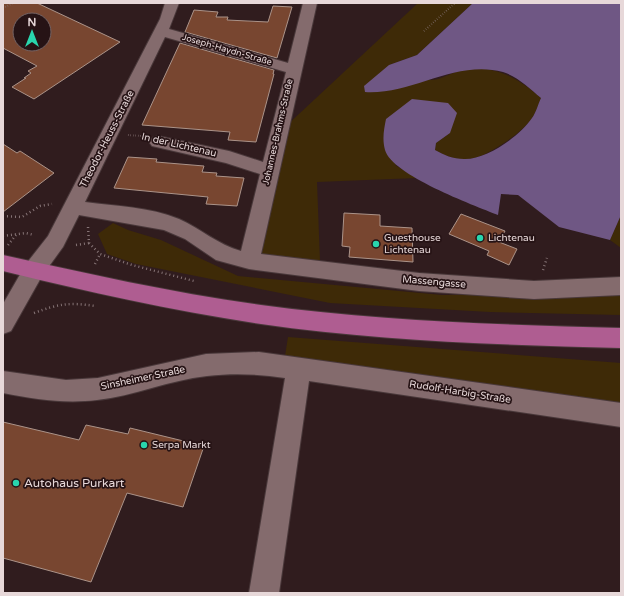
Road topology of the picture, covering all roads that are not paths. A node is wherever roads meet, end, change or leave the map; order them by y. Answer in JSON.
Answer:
{"nodes":[{"id":1,"x":172,"y":3,"type":"edge"},
{"id":2,"x":310,"y":3,"type":"edge"},
{"id":3,"x":160,"y":32,"type":"junction"},
{"id":4,"x":293,"y":70,"type":"junction"},
{"id":5,"x":158,"y":142,"type":"road end"},
{"id":6,"x":269,"y":170,"type":"junction"},
{"id":7,"x":73,"y":207,"type":"junction"},
{"id":8,"x":249,"y":262,"type":"junction"},
{"id":9,"x":3,"y":263,"type":"edge"},
{"id":10,"x":34,"y":270,"type":"junction"},
{"id":11,"x":621,"y":286,"type":"edge"},
{"id":12,"x":8,"y":316,"type":"edge"},
{"id":13,"x":621,"y":338,"type":"edge"},
{"id":14,"x":259,"y":363,"type":"joint"},
{"id":15,"x":299,"y":368,"type":"junction"},
{"id":16,"x":3,"y":382,"type":"edge"},
{"id":17,"x":621,"y":416,"type":"edge"},
{"id":18,"x":264,"y":593,"type":"edge"}],
"edges":[{"from":1,"to":3,"type":"street","name":"Theodor-Heuss-Straße"},
{"from":2,"to":4,"type":"street","name":"Johannes-Brahms-Straße"},
{"from":3,"to":4,"type":"street","name":"Joseph-Haydn-Straße"},
{"from":3,"to":7,"type":"street","name":"Theodor-Heuss-Straße"},
{"from":4,"to":6,"type":"street","name":"Johannes-Brahms-Straße"},
{"from":5,"to":6,"type":"street","name":"In der Lichtenau"},
{"from":6,"to":8,"type":"street","name":"Johannes-Brahms-Straße"},
{"from":7,"to":8,"type":"street","name":"Massengasse"},
{"from":7,"to":10,"type":"street","name":"Theodor-Heuss-Straße"},
{"from":8,"to":11,"type":"street","name":"Massengasse"},
{"from":9,"to":10,"type":"main road"},
{"from":10,"to":12,"type":"street","name":"Theodor-Heuss-Straße"},
{"from":10,"to":13,"type":"main road"},
{"from":14,"to":15,"type":"street","name":"Rudolf-Harbig-Straße"},
{"from":14,"to":16,"type":"street","name":"Sinsheimer Straße"},
{"from":15,"to":17,"type":"street","name":"Rudolf-Harbig-Straße"},
{"from":15,"to":18,"type":"street"}]}
